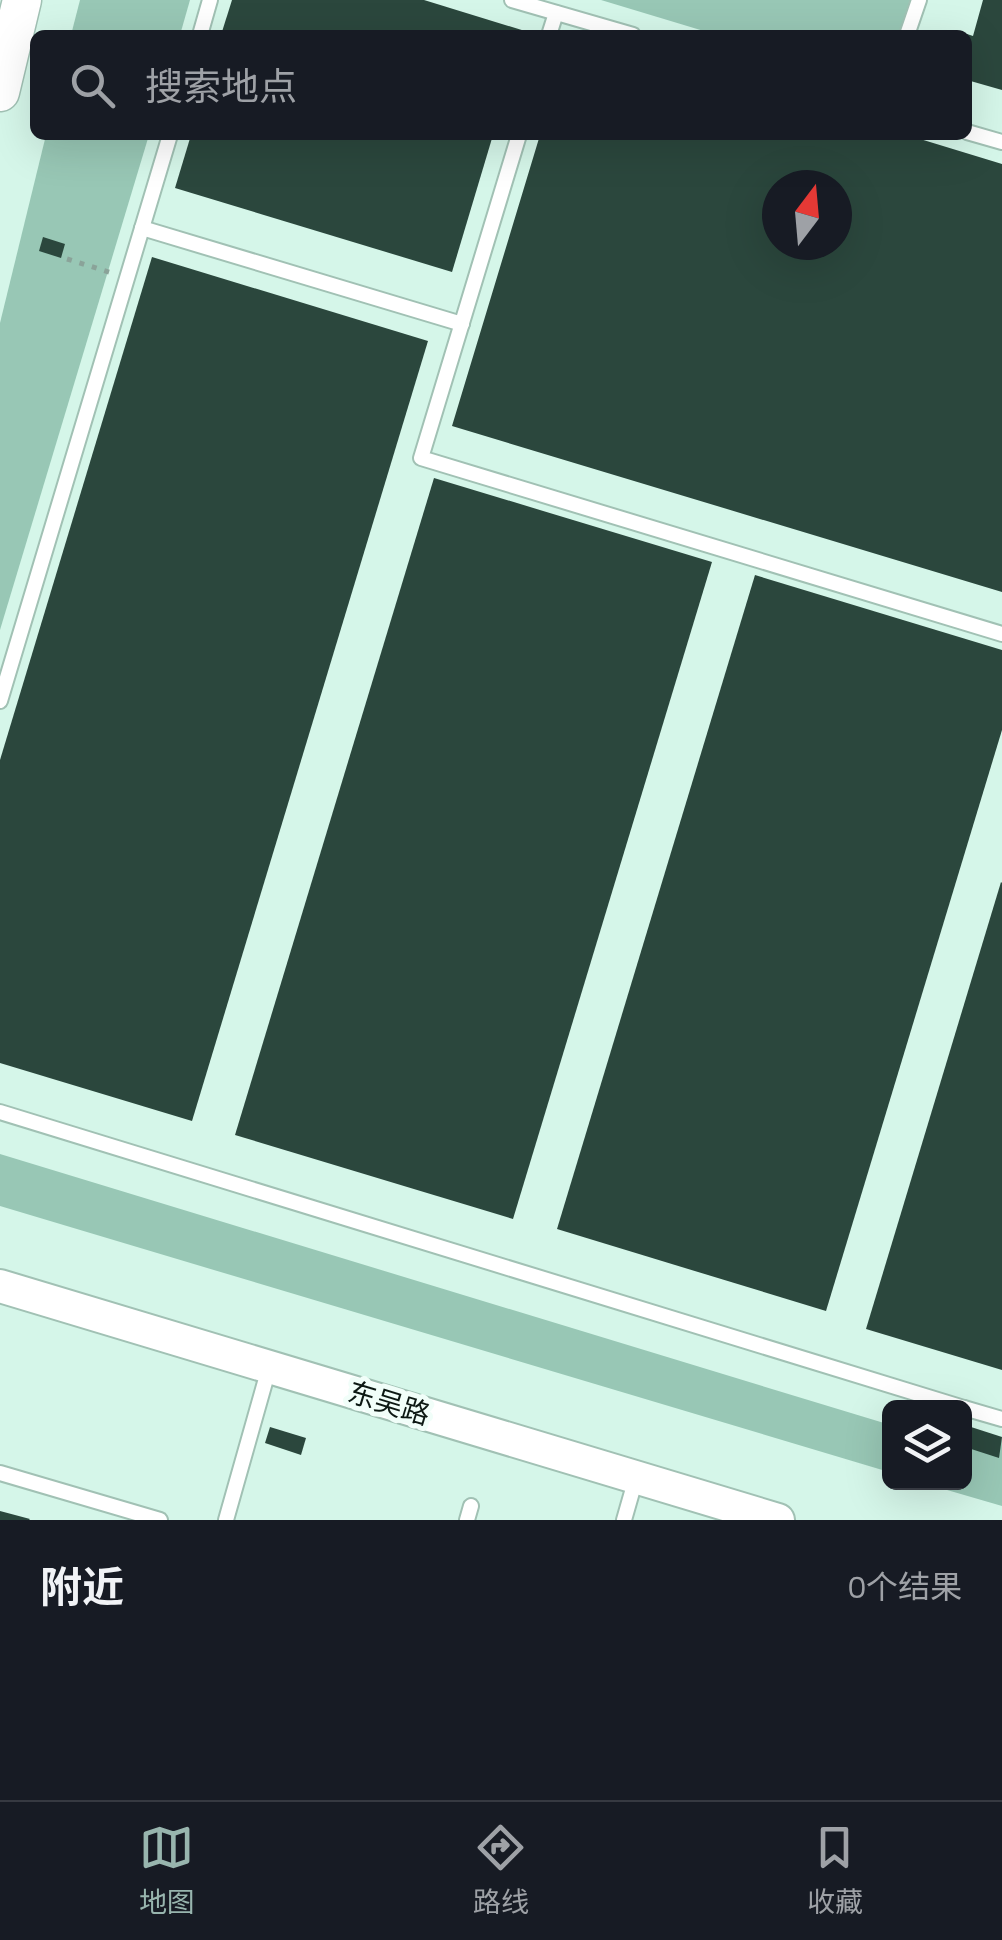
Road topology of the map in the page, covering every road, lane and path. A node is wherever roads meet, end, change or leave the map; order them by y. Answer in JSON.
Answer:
{"nodes":[{"id":1,"x":22,"y":0,"type":"edge"},
{"id":2,"x":210,"y":0,"type":"edge"},
{"id":3,"x":512,"y":0,"type":"edge"},
{"id":4,"x":919,"y":0,"type":"edge"},
{"id":5,"x":556,"y":12,"type":"junction"},
{"id":6,"x":201,"y":30,"type":"edge"},
{"id":7,"x":551,"y":30,"type":"edge"},
{"id":8,"x":616,"y":30,"type":"edge"},
{"id":9,"x":909,"y":30,"type":"edge"},
{"id":10,"x":0,"y":92,"type":"edge"},
{"id":11,"x":972,"y":133,"type":"edge"},
{"id":12,"x":168,"y":140,"type":"edge"},
{"id":13,"x":517,"y":140,"type":"edge"},
{"id":14,"x":1002,"y":142,"type":"edge"},
{"id":15,"x":142,"y":228,"type":"junction"},
{"id":16,"x":67,"y":259,"type":"dead end"},
{"id":17,"x":127,"y":277,"type":"junction"},
{"id":18,"x":462,"y":324,"type":"junction"},
{"id":19,"x":1002,"y":634,"type":"edge"},
{"id":20,"x":0,"y":701,"type":"edge"},
{"id":21,"x":0,"y":1112,"type":"edge"},
{"id":22,"x":0,"y":1286,"type":"edge"},
{"id":23,"x":269,"y":1367,"type":"junction"},
{"id":24,"x":938,"y":1400,"type":"edge"},
{"id":25,"x":972,"y":1410,"type":"edge"},
{"id":26,"x":1002,"y":1419,"type":"edge"},
{"id":27,"x":0,"y":1473,"type":"edge"},
{"id":28,"x":636,"y":1478,"type":"junction"},
{"id":29,"x":127,"y":1516,"type":"edge"},
{"id":30,"x":160,"y":1520,"type":"edge"},
{"id":31,"x":226,"y":1520,"type":"edge"},
{"id":32,"x":624,"y":1520,"type":"edge"},
{"id":33,"x":778,"y":1520,"type":"edge"}],
"edges":[{"from":1,"to":10,"type":"main road"},
{"from":2,"to":6,"type":"lane"},
{"from":3,"to":5,"type":"lane"},
{"from":4,"to":9,"type":"lane"},
{"from":5,"to":7,"type":"lane"},
{"from":5,"to":8,"type":"lane"},
{"from":11,"to":14,"type":"lane"},
{"from":12,"to":15,"type":"lane"},
{"from":13,"to":18,"type":"lane"},
{"from":15,"to":17,"type":"lane"},
{"from":15,"to":18,"type":"lane"},
{"from":16,"to":17,"type":"path"},
{"from":17,"to":20,"type":"lane"},
{"from":18,"to":19,"type":"lane"},
{"from":21,"to":24,"type":"lane"},
{"from":22,"to":23,"type":"street","name":"东吴路"},
{"from":23,"to":28,"type":"street","name":"东吴路"},
{"from":23,"to":31,"type":"lane"},
{"from":25,"to":26,"type":"lane"},
{"from":27,"to":29,"type":"lane"},
{"from":28,"to":32,"type":"lane"},
{"from":28,"to":33,"type":"street","name":"东吴路"},
{"from":29,"to":30,"type":"lane"}]}
